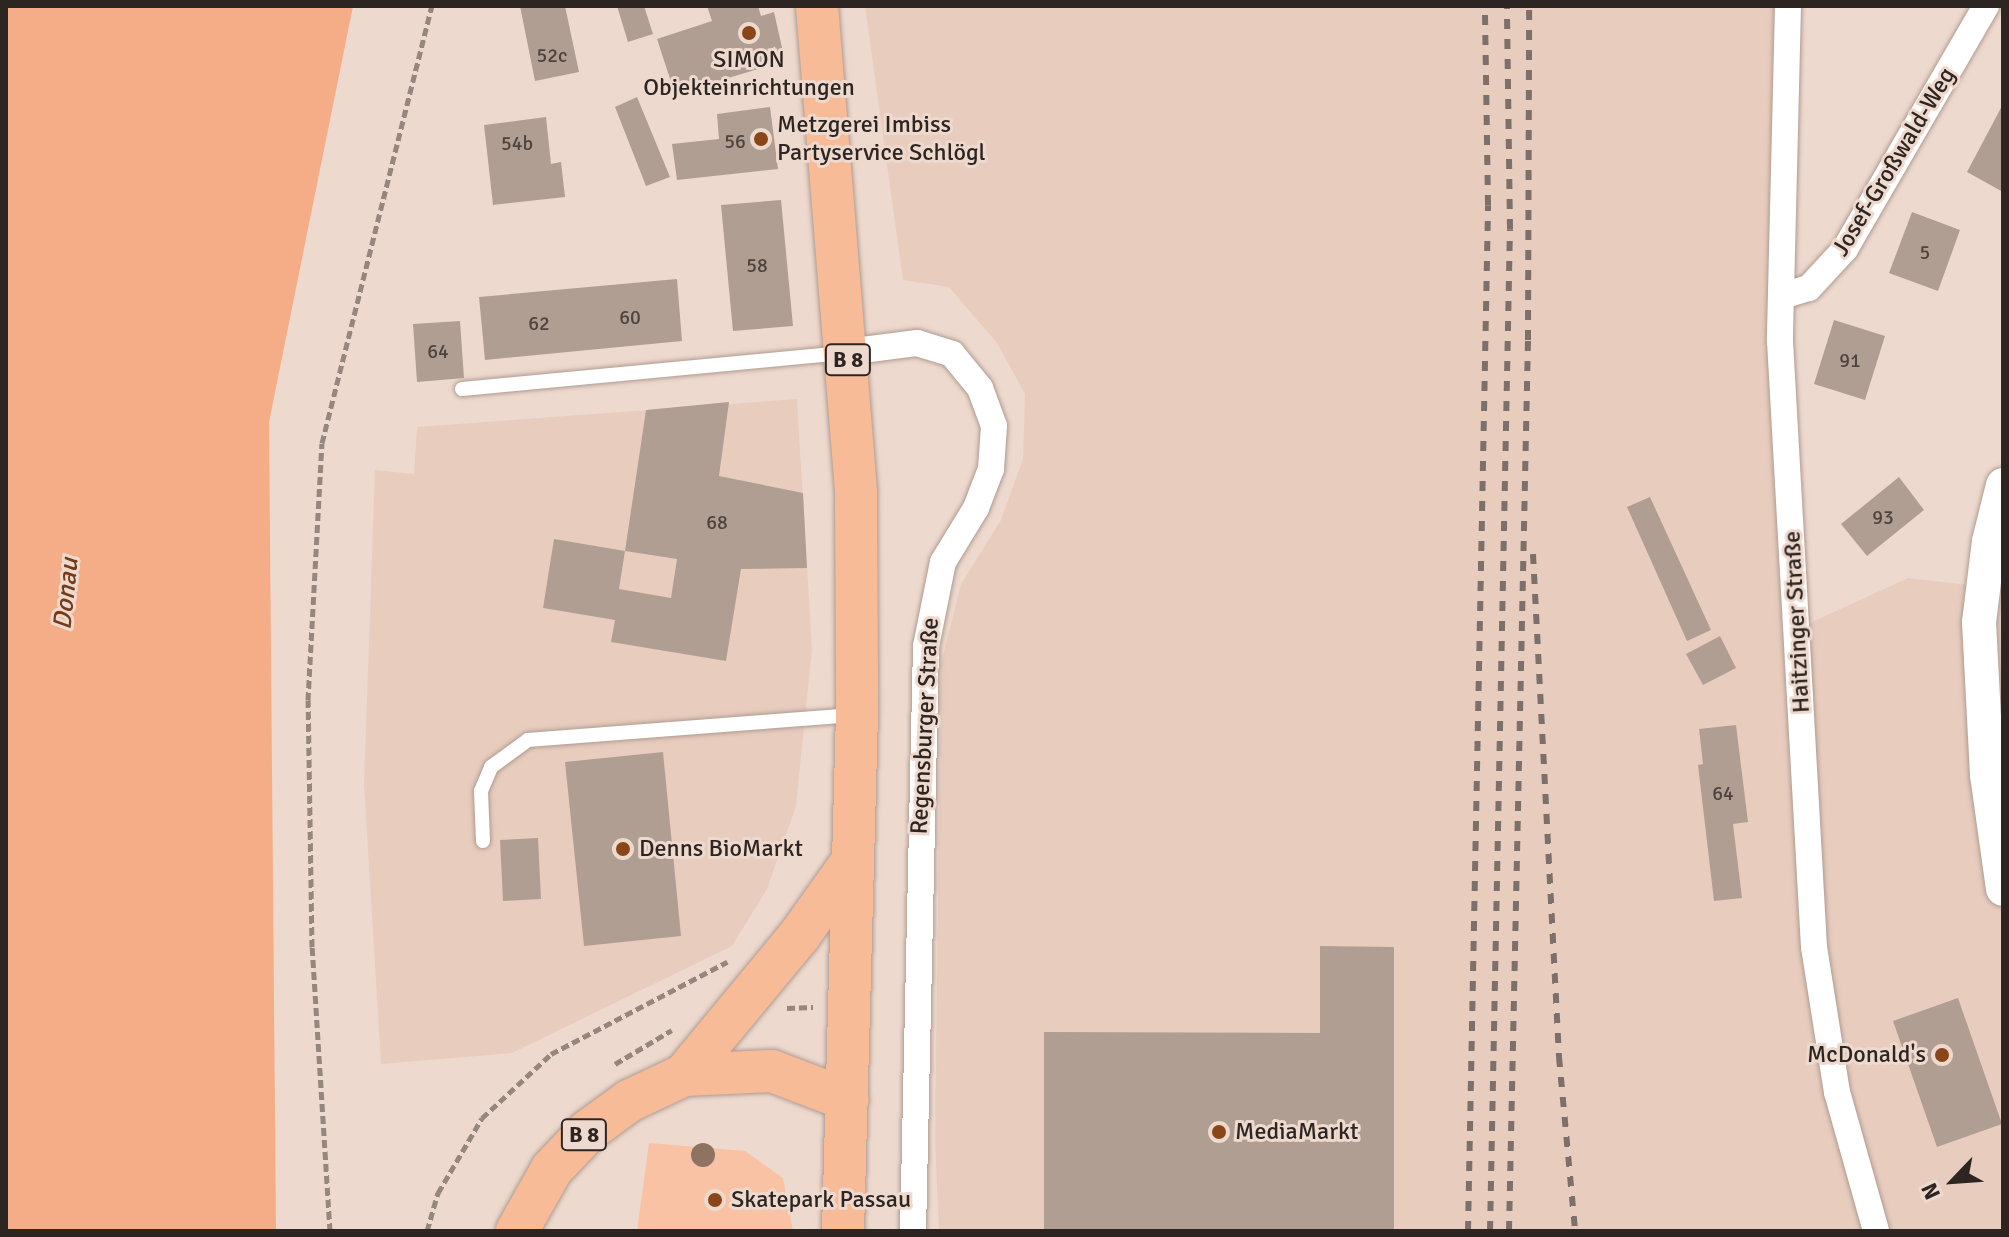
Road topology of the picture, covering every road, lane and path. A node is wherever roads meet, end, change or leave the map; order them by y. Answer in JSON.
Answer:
{"nodes":[{"id":1,"x":432,"y":6,"type":"edge"},
{"id":2,"x":817,"y":6,"type":"edge"},
{"id":3,"x":1788,"y":6,"type":"edge"},
{"id":4,"x":1986,"y":6,"type":"edge"},
{"id":5,"x":1782,"y":296,"type":"junction"},
{"id":6,"x":847,"y":352,"type":"junction"},
{"id":7,"x":462,"y":389,"type":"dead end"},
{"id":8,"x":2003,"y":485,"type":"edge"},
{"id":9,"x":857,"y":714,"type":"junction"},
{"id":10,"x":483,"y":841,"type":"dead end"},
{"id":11,"x":851,"y":863,"type":"junction"},
{"id":12,"x":2003,"y":889,"type":"edge"},
{"id":13,"x":737,"y":968,"type":"dead end"},
{"id":14,"x":684,"y":1075,"type":"junction"},
{"id":15,"x":848,"y":1100,"type":"junction"},
{"id":16,"x":845,"y":1176,"type":"junction"},
{"id":17,"x":332,"y":1230,"type":"edge"},
{"id":18,"x":427,"y":1231,"type":"edge"},
{"id":19,"x":517,"y":1231,"type":"edge"},
{"id":20,"x":843,"y":1231,"type":"edge"},
{"id":21,"x":859,"y":1231,"type":"edge"},
{"id":22,"x":913,"y":1231,"type":"edge"},
{"id":23,"x":1876,"y":1231,"type":"edge"}],
"edges":[{"from":1,"to":17,"type":"path"},
{"from":2,"to":6,"type":"main road","number":"B 8"},
{"from":3,"to":5,"type":"street","name":"Haitzinger Straße"},
{"from":4,"to":5,"type":"street","name":"Josef-Großwald-Weg"},
{"from":5,"to":23,"type":"street","name":"Haitzinger Straße"},
{"from":6,"to":7,"type":"lane"},
{"from":6,"to":9,"type":"main road","number":"B 8"},
{"from":6,"to":22,"type":"street","name":"Regensburger Straße"},
{"from":8,"to":12,"type":"street"},
{"from":9,"to":10,"type":"lane"},
{"from":9,"to":11,"type":"main road","number":"B 8"},
{"from":11,"to":14,"type":"main road","number":"B 8"},
{"from":11,"to":15,"type":"main road","number":"B 8"},
{"from":13,"to":18,"type":"path"},
{"from":14,"to":15,"type":"main road","number":"B 8"},
{"from":14,"to":19,"type":"main road","number":"B 8"},
{"from":15,"to":16,"type":"main road","number":"B 8"},
{"from":16,"to":20,"type":"main road","number":"B 8"},
{"from":16,"to":21,"type":"main road","number":"B 8"}]}
